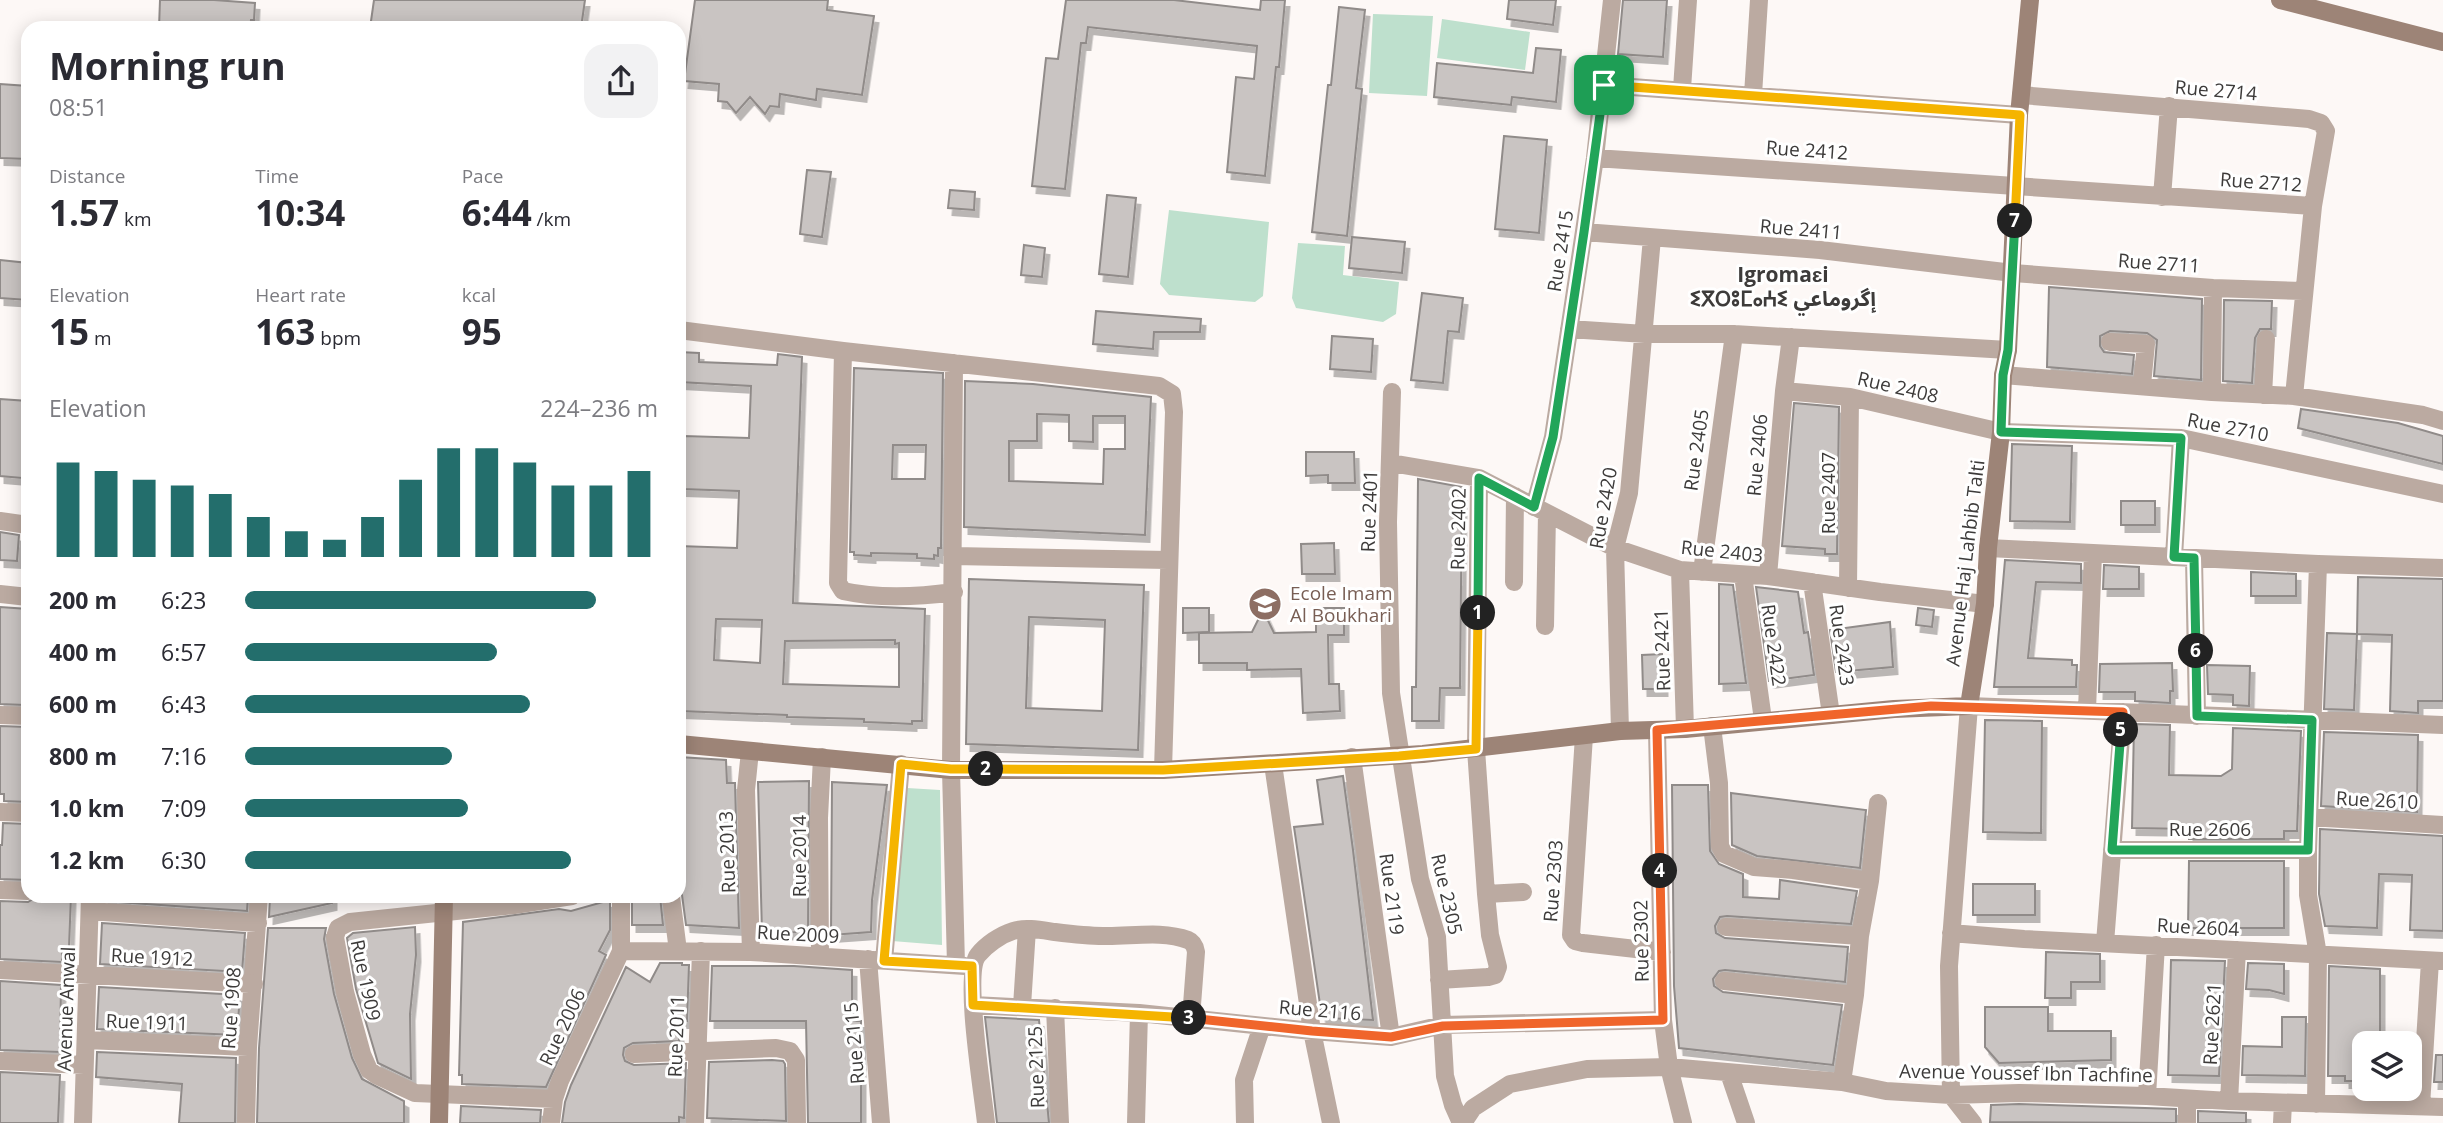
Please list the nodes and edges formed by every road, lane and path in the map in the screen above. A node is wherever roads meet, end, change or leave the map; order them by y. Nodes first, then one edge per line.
1 (1612, 0) edge
2 (1688, 0) edge
3 (1759, 0) edge
4 (2030, 0) edge
5 (2280, 0) edge
6 (2443, 42) edge
7 (1604, 85) junction
8 (1682, 89) junction
9 (1753, 95) junction
10 (2021, 95) junction
11 (2169, 106) junction
12 (2020, 115) junction
13 (1595, 159) junction
14 (2016, 185) junction
15 (2162, 197) junction
16 (2313, 206) junction
17 (1584, 232) junction
18 (1652, 238) junction
19 (2012, 273) junction
20 (2213, 288) junction
21 (2303, 291) junction
22 (1569, 329) junction
23 (686, 331) edge
24 (1644, 334) junction
25 (1734, 334) junction
26 (1791, 337) junction
27 (2266, 339) dead end
28 (2110, 342) dead end
29 (2008, 350) junction
30 (843, 351) junction
31 (954, 363) junction
32 (2003, 375) junction
33 (2142, 385) junction
34 (1784, 391) junction
35 (1392, 392) dead end
36 (2212, 392) junction
37 (2263, 395) junction
38 (2294, 396) junction
39 (1850, 397) junction
40 (2443, 421) edge
41 (2001, 432) junction
42 (2181, 438) junction
43 (1391, 463) junction
44 (1479, 478) junction
45 (2443, 494) edge
46 (1515, 496) junction
47 (1540, 510) junction
48 (0, 521) edge
49 (21, 524) edge
50 (1615, 548) junction
51 (1988, 548) junction
52 (2092, 554) junction
53 (954, 556) junction
54 (2174, 557) junction
55 (2194, 558) junction
56 (1168, 560) junction
57 (2318, 564) junction
58 (2443, 568) edge
59 (1680, 570) junction
60 (1702, 572) junction
61 (1743, 575) junction
62 (1768, 576) junction
63 (1514, 582) dead end
64 (1812, 582) junction
65 (1848, 588) junction
66 (954, 592) junction
67 (0, 594) edge
68 (21, 596) edge
69 (1985, 604) junction
70 (1545, 626) dead end
71 (1969, 706) junction
72 (2087, 710) junction
73 (2123, 712) junction
74 (0, 715) edge
75 (1831, 715) junction
76 (21, 716) edge
77 (2197, 716) junction
78 (1763, 720) junction
79 (2312, 720) junction
80 (2443, 724) edge
81 (1712, 726) junction
82 (1685, 729) junction
83 (1657, 730) junction
84 (1620, 731) junction
85 (1584, 736) junction
86 (686, 745) edge
87 (1476, 749) junction
88 (750, 751) junction
89 (1399, 756) junction
90 (822, 757) junction
91 (1352, 757) junction
92 (901, 764) junction
93 (1273, 764) junction
94 (951, 769) junction
95 (1163, 770) junction
96 (1878, 803) dead end
97 (0, 812) edge
98 (21, 813) edge
99 (2309, 817) junction
100 (2443, 825) edge
101 (2112, 850) junction
102 (2308, 850) junction
103 (1870, 881) junction
104 (0, 890) edge
105 (21, 891) edge
106 (1523, 892) dead end
107 (1486, 894) junction
108 (259, 903) edge
109 (472, 903) edge
110 (621, 903) edge
111 (672, 903) edge
112 (90, 904) edge
113 (444, 905) edge
114 (258, 923) junction
115 (1726, 927) dead end
116 (1027, 929) junction
117 (1951, 933) junction
118 (1860, 936) junction
119 (2105, 943) junction
120 (2156, 945) junction
121 (2238, 950) junction
122 (621, 951) junction
123 (678, 951) junction
124 (701, 951) junction
125 (751, 952) junction
126 (1662, 952) junction
127 (820, 955) junction
128 (2318, 955) junction
129 (876, 960) junction
130 (2437, 961) edge
131 (964, 966) junction
132 (0, 970) edge
133 (89, 975) junction
134 (1439, 980) junction
135 (1724, 981) dead end
136 (254, 984) junction
137 (1855, 995) junction
138 (973, 1005) junction
139 (1022, 1006) junction
140 (1055, 1009) junction
141 (1139, 1013) junction
142 (1191, 1018) junction
143 (1663, 1020) junction
144 (1262, 1026) junction
145 (1443, 1026) junction
146 (1312, 1031) junction
147 (1391, 1037) junction
148 (86, 1040) junction
149 (248, 1047) junction
150 (696, 1053) junction
151 (634, 1054) dead end
152 (0, 1062) edge
153 (84, 1065) junction
154 (1670, 1067) junction
155 (1729, 1073) junction
156 (1842, 1082) junction
157 (440, 1094) junction
158 (1951, 1095) junction
159 (2147, 1096) junction
160 (554, 1099) junction
161 (2187, 1099) junction
162 (2229, 1101) junction
163 (2283, 1103) junction
164 (2316, 1104) junction
165 (2421, 1106) junction
166 (2443, 1107) edge
167 (2382, 1114) edge
168 (83, 1123) edge
169 (246, 1123) edge
170 (439, 1123) edge
171 (551, 1123) edge
172 (695, 1123) edge
173 (797, 1123) edge
174 (881, 1123) edge
175 (986, 1123) edge
176 (1060, 1123) edge
177 (1136, 1123) edge
178 (1245, 1123) edge
179 (1331, 1123) edge
180 (1462, 1123) edge
181 (1683, 1123) edge
182 (1746, 1123) edge
183 (1973, 1123) edge
184 (2187, 1123) edge
185 (2282, 1123) edge

1 - 7 street, Rue 2415
2 - 8 street
3 - 9 street
4 - 10 street, Avenue Haj Lahbib Talti
5 - 6 street
7 - 8 street
7 - 13 street, Rue 2415
8 - 9 street
9 - 12 street
10 - 11 street, Rue 2714
10 - 12 street, Avenue Haj Lahbib Talti
11 - 15 street
11 - 16 street, Rue 2714
12 - 14 street, Avenue Haj Lahbib Talti
13 - 14 street, Rue 2412
13 - 17 street, Rue 2415
14 - 15 street, Rue 2712
14 - 19 street, Avenue Haj Lahbib Talti
15 - 16 street, Rue 2712
16 - 21 street, Rue 2712
17 - 18 street, Rue 2411
17 - 22 street, Rue 2415
18 - 19 street, Rue 2411
18 - 24 street, Rue 2420
19 - 20 street, Rue 2711
19 - 29 street, Avenue Haj Lahbib Talti
20 - 21 street, Rue 2711
20 - 36 street
21 - 38 street, Rue 2712
22 - 24 street
22 - 47 street, Rue 2415
23 - 30 street
24 - 25 street
24 - 50 street, Rue 2420
25 - 26 street
25 - 60 street, Rue 2405
26 - 29 street
26 - 34 street, Rue 2406
27 - 37 street
28 - 33 street
29 - 32 street, Avenue Haj Lahbib Talti
30 - 31 street
30 - 66 street
31 - 53 street
31 - 56 street
32 - 33 street
32 - 41 street, Avenue Haj Lahbib Talti
33 - 36 street
34 - 39 street, Rue 2408
34 - 62 street, Rue 2406
35 - 43 street, Rue 2401
36 - 37 street
37 - 38 street
38 - 40 street
39 - 41 street, Rue 2408
39 - 65 street, Rue 2407
41 - 42 street, Rue 2710
41 - 51 street, Avenue Haj Lahbib Talti
42 - 45 street, Rue 2710
42 - 54 street
43 - 44 street, Rue 2403
43 - 89 street, Rue 2401
44 - 46 street, Rue 2403
44 - 87 street, Rue 2402
46 - 47 street, Rue 2403
46 - 63 street
47 - 50 street, Rue 2403
47 - 70 street, Rue 2415
48 - 49 street
50 - 59 street, Rue 2403
50 - 84 street, Rue 2420
51 - 52 street
51 - 69 street, Avenue Haj Lahbib Talti
52 - 54 street
52 - 72 street
53 - 56 street
53 - 66 street
54 - 55 street
55 - 57 street
55 - 77 street
56 - 95 street
57 - 58 street
57 - 79 street
59 - 60 street, Rue 2403
59 - 82 street, Rue 2421
60 - 61 street, Rue 2403
61 - 62 street, Rue 2403
61 - 78 street, Rue 2422
62 - 64 street, Rue 2403
64 - 65 street, Rue 2403
64 - 75 street, Rue 2423
65 - 69 street, Rue 2403
66 - 94 street
67 - 68 street
69 - 71 street, Avenue Haj Lahbib Talti
71 - 72 street
71 - 75 street
71 - 117 street, Avenue Haj Lahbib Talti
72 - 73 street
73 - 77 street
73 - 101 street
74 - 76 street
75 - 78 street
77 - 79 street
78 - 81 street
79 - 80 street
79 - 99 street
81 - 82 street
81 - 103 street
82 - 83 street
83 - 84 street
83 - 126 street, Rue 2302
84 - 85 street
85 - 87 street
85 - 126 street, Rue 2303
86 - 88 street
87 - 89 street
87 - 107 street, Rue 2402
88 - 90 street
88 - 125 street, Rue 2013
89 - 91 street
89 - 134 street, Rue 2305
90 - 92 street
90 - 127 street, Rue 2014
91 - 93 street
91 - 147 street, Rue 2119
92 - 94 street
92 - 129 street, Rue 2115
93 - 95 street
93 - 146 street
94 - 95 street
94 - 131 street
96 - 103 street
97 - 98 street
99 - 100 street, Rue 2610
99 - 102 street
101 - 102 street, Rue 2606
101 - 119 street
102 - 128 street
103 - 118 street
104 - 105 street
106 - 107 street
107 - 134 street, Rue 2402
108 - 114 street, Rue 1908
109 - 113 street
110 - 122 street
111 - 123 street
112 - 114 street
112 - 133 street, Avenue Anwal
113 - 157 street
113 - 157 street, Rue 1909
114 - 136 street, Rue 1908
115 - 118 street
116 - 131 street
116 - 139 street
116 - 142 street
117 - 119 street, Rue 2604
117 - 158 street, Avenue Haj Lahbib Talti
118 - 137 street
119 - 120 street, Rue 2604
120 - 121 street, Rue 2604
120 - 159 street
121 - 128 street, Rue 2604
121 - 162 street, Rue 2621
122 - 123 street, Rue 2009
122 - 160 street, Rue 2006
123 - 124 street, Rue 2009
124 - 125 street, Rue 2009
124 - 150 street, Rue 2011
125 - 127 street, Rue 2009
126 - 143 street, Rue 2302
127 - 129 street, Rue 2009
128 - 130 street, Rue 2604
128 - 164 street
129 - 131 street, Rue 2009
129 - 174 street, Rue 2115
130 - 165 street
131 - 138 street
132 - 133 street, Rue 1912
133 - 136 street, Rue 1912
133 - 148 street, Avenue Anwal
134 - 145 street, Rue 2305
135 - 137 street
136 - 149 street, Rue 1908
137 - 156 street
138 - 139 street, Rue 2116
138 - 175 street
139 - 140 street, Rue 2116
140 - 141 street, Rue 2116
140 - 176 street, Rue 2125
141 - 142 street, Rue 2116
141 - 177 street
142 - 144 street, Rue 2116
143 - 145 street, Rue 2116
143 - 154 street, Rue 2302
144 - 146 street, Rue 2116
144 - 178 street
145 - 147 street, Rue 2116
145 - 180 street, Rue 2305
146 - 147 street, Rue 2116
146 - 179 street
148 - 149 street, Rue 1911
148 - 153 street, Avenue Anwal
149 - 169 street, Rue 1908
150 - 151 street
150 - 172 street, Rue 2011
150 - 173 street
152 - 153 street
153 - 168 street, Avenue Anwal
154 - 155 street, Avenue Youssef Ibn Tachfine
154 - 180 street, Avenue Youssef Ibn Tachfine
154 - 181 street, Rue 2302
155 - 156 street, Avenue Youssef Ibn Tachfine
155 - 182 street
156 - 158 street, Avenue Youssef Ibn Tachfine
157 - 160 street
157 - 170 street
158 - 159 street, Avenue Youssef Ibn Tachfine
158 - 183 street
159 - 161 street, Avenue Youssef Ibn Tachfine
160 - 171 street, Rue 2006
161 - 162 street, Avenue Youssef Ibn Tachfine
161 - 184 street
162 - 163 street, Avenue Youssef Ibn Tachfine
163 - 164 street, Avenue Youssef Ibn Tachfine
163 - 185 street
164 - 167 street, Avenue Youssef Ibn Tachfine
165 - 166 street, Avenue Youssef Ibn Tachfine
165 - 167 street, Avenue Youssef Ibn Tachfine

